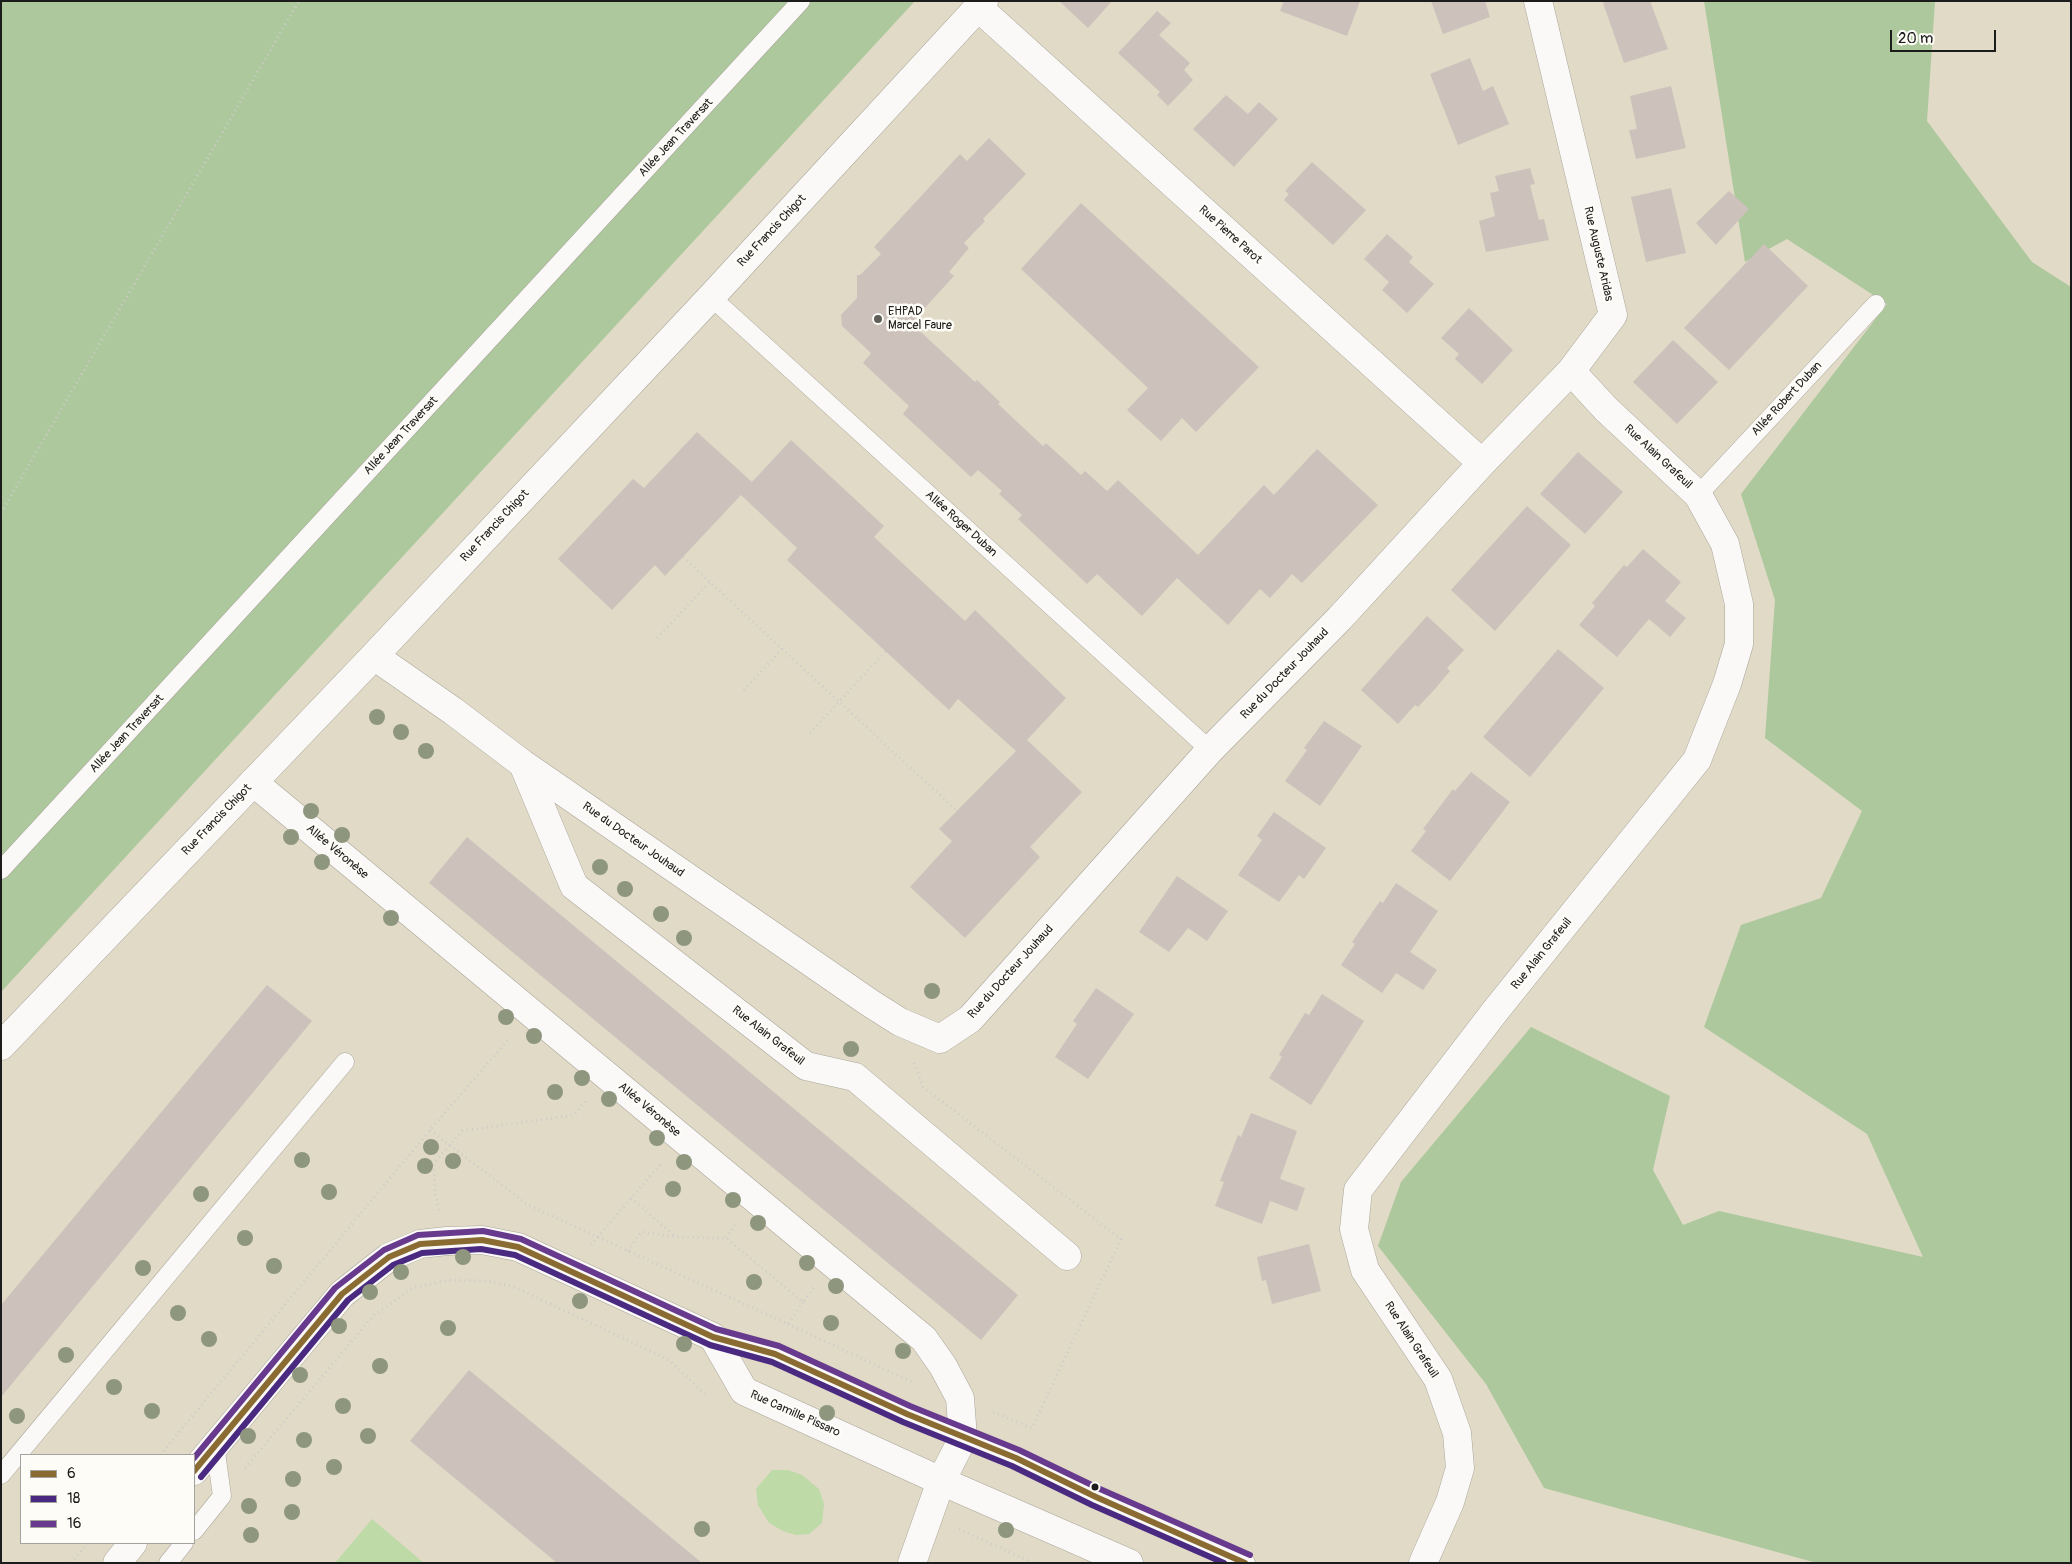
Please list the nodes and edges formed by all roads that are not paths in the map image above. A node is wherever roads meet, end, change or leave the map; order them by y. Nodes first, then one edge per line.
1 (801, 1) edge
2 (1538, 1) edge
3 (981, 4) edge
4 (711, 297) junction
5 (1876, 304) dead end
6 (1572, 371) junction
7 (1482, 463) junction
8 (1698, 494) junction
9 (374, 656) junction
10 (1210, 750) junction
11 (523, 764) junction
12 (253, 782) junction
13 (1, 870) edge
14 (1, 1046) edge
15 (345, 1062) dead end
16 (1068, 1256) dead end
17 (713, 1337) junction
18 (963, 1438) junction
19 (215, 1445) junction
20 (195, 1470) edge
21 (1, 1475) edge
22 (938, 1493) junction
23 (195, 1530) edge
24 (132, 1544) edge
25 (183, 1544) edge
26 (116, 1563) edge
27 (168, 1563) edge
28 (912, 1563) edge
29 (1130, 1563) edge
30 (1246, 1563) edge
31 (1423, 1563) edge

1 - 13 lane, Allée Jean Traversat
2 - 6 street, Rue Auguste Aridas
3 - 4 street, Rue Francis Chigot
3 - 7 street, Rue Pierre Parot
4 - 9 street, Rue Francis Chigot
4 - 10 lane, Allée Roger Duban
5 - 8 lane, Allée Robert Duban
6 - 7 street, Rue Auguste Aridas
6 - 8 street, Rue Alain Grafeuil
7 - 10 street, Rue du Docteur Jouhaud
8 - 31 street, Rue Alain Grafeuil
9 - 11 street, Rue du Docteur Jouhaud
9 - 12 street, Rue Francis Chigot
10 - 11 street, Rue du Docteur Jouhaud
11 - 16 street, Rue Alain Grafeuil
12 - 14 street, Rue Francis Chigot
12 - 18 street, Allée Véronèse
15 - 21 lane
17 - 18 lane
17 - 19 street
17 - 22 street, Rue Camille Pissaro
18 - 22 street
18 - 30 lane
19 - 20 street
19 - 23 lane
22 - 28 street
22 - 29 street, Rue Camille Pissaro
24 - 26 street
25 - 27 lane

